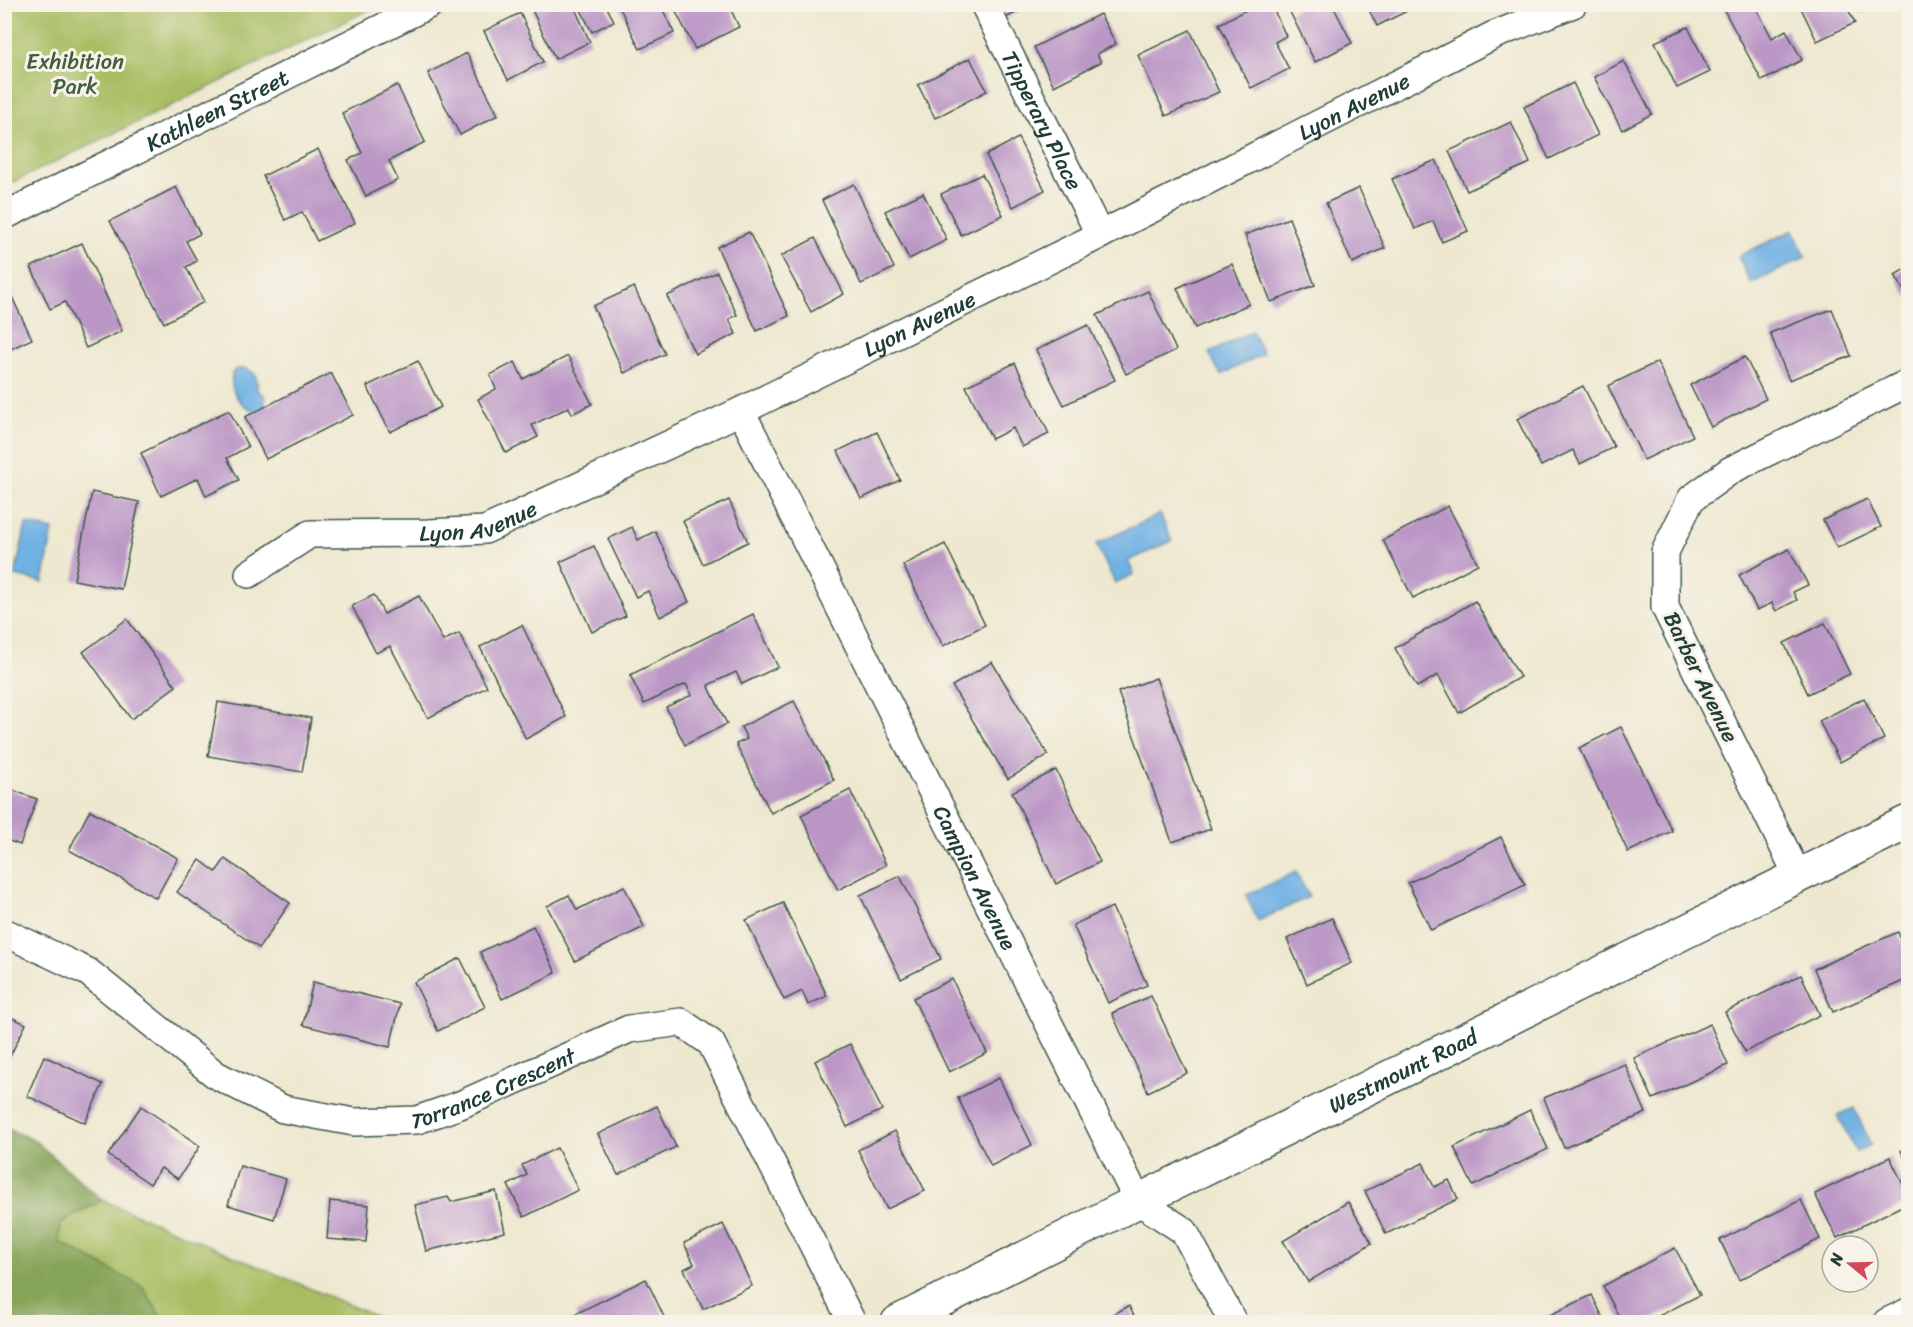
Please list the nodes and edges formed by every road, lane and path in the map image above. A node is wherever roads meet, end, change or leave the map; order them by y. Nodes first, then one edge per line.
1 (430, 4) edge
2 (984, 4) edge
3 (1573, 4) edge
4 (4, 216) edge
5 (1100, 236) junction
6 (1908, 383) edge
7 (741, 411) junction
8 (249, 574) dead end
9 (1908, 822) edge
10 (1799, 878) junction
11 (4, 932) edge
12 (1138, 1201) junction
13 (1908, 1311) edge
14 (852, 1323) edge
15 (898, 1323) edge
16 (1233, 1323) edge
17 (1887, 1323) edge

1 - 4 street, Kathleen Street
2 - 5 street, Tipperary Place
3 - 5 street, Lyon Avenue
5 - 7 street, Lyon Avenue
6 - 10 street, Barber Avenue
7 - 8 street, Lyon Avenue
7 - 12 street, Campion Avenue
9 - 10 street, Westmount Road
10 - 12 street, Westmount Road
11 - 14 street, Torrance Crescent
12 - 15 street, Westmount Road
12 - 16 street
13 - 17 street

